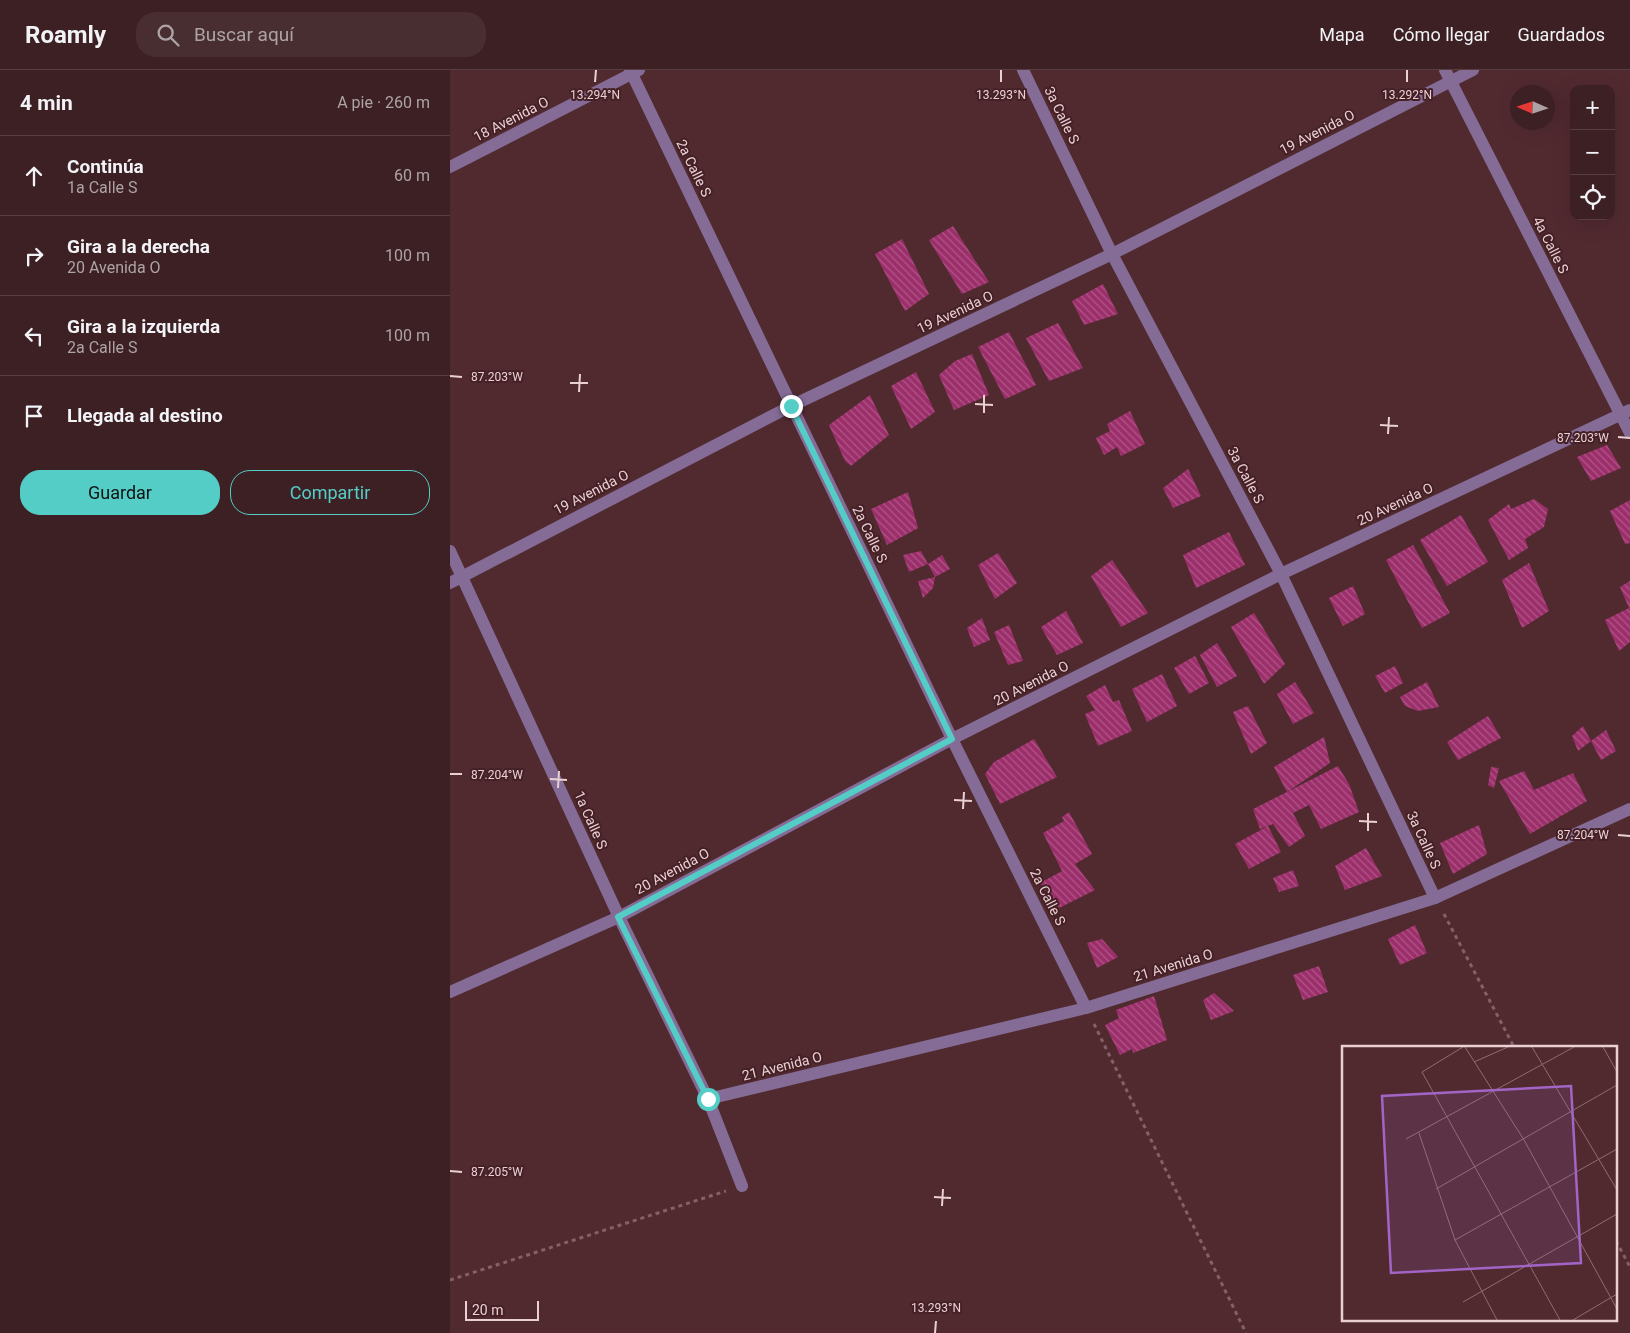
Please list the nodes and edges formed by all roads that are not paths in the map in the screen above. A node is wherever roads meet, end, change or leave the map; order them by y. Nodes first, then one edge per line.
1 (1023, 70) edge
2 (1473, 70) edge
3 (634, 71) edge
4 (1448, 75) edge
5 (450, 167) edge
6 (1112, 254) junction
7 (791, 406) junction
8 (1625, 412) edge
9 (1630, 433) edge
10 (450, 551) edge
11 (1281, 574) junction
12 (463, 575) junction
13 (450, 583) edge
14 (952, 739) junction
15 (1630, 808) edge
16 (1436, 898) junction
17 (618, 917) junction
18 (450, 992) edge
19 (1086, 1008) junction
20 (708, 1099) junction
21 (742, 1186) road end

1 - 6 street, 3a Calle S
2 - 4 street, 19 Avenida O
3 - 5 street, 18 Avenida O
3 - 7 street, 2a Calle S
4 - 6 street, 19 Avenida O
4 - 8 street, 4a Calle S
6 - 7 street, 19 Avenida O
6 - 11 street, 3a Calle S
7 - 12 street, 19 Avenida O
7 - 14 street, 2a Calle S
8 - 9 street, 4a Calle S
8 - 11 street, 20 Avenida O
10 - 12 street, 1a Calle S
11 - 14 street, 20 Avenida O
11 - 16 street, 3a Calle S
12 - 13 street, 19 Avenida O
12 - 17 street, 1a Calle S
14 - 17 street, 20 Avenida O
14 - 19 street, 2a Calle S
15 - 16 street, 21 Avenida O
16 - 19 street, 21 Avenida O
17 - 18 street, 20 Avenida O
17 - 20 street, 1a Calle S
19 - 20 street, 21 Avenida O
20 - 21 street, 1a Calle S

